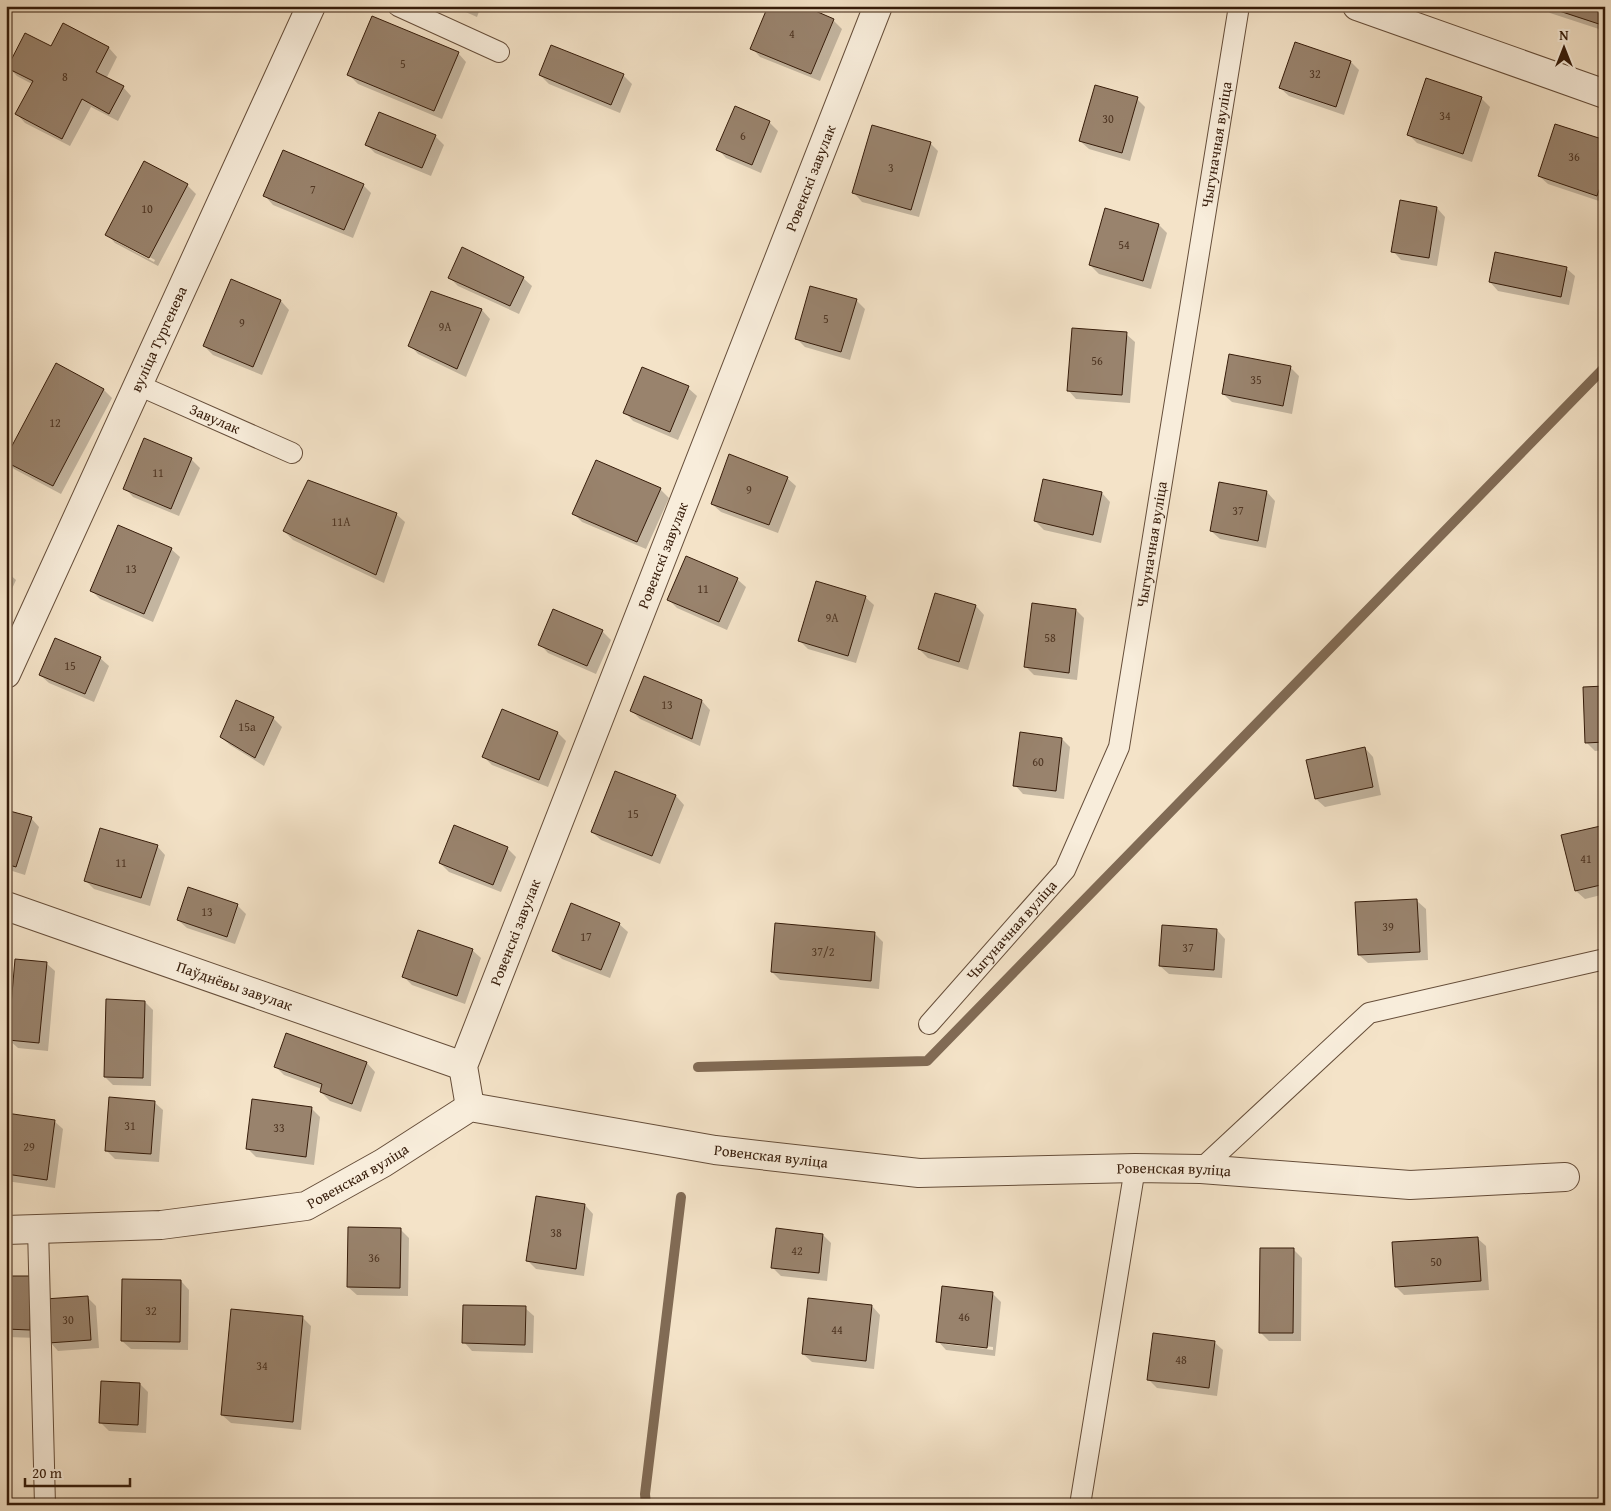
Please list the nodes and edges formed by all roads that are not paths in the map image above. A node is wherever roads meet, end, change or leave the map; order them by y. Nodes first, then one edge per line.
1 (311, 6) edge
2 (398, 6) edge
3 (878, 6) edge
4 (1239, 6) edge
5 (1357, 6) edge
6 (499, 52) dead end
7 (1605, 94) edge
8 (138, 385) junction
9 (292, 453) dead end
10 (6, 674) edge
11 (6, 906) edge
12 (1605, 959) edge
13 (929, 1024) dead end
14 (463, 1066) junction
15 (470, 1108) junction
16 (1135, 1168) junction
17 (1202, 1169) junction
18 (1565, 1177) dead end
19 (38, 1228) junction
20 (6, 1230) edge
21 (45, 1505) edge
22 (1080, 1505) edge

1 - 8 street, вуліца Тургенева
2 - 6 lane
3 - 14 street, Ровенскі завулак
4 - 13 lane, Чыгуначная вуліца
5 - 7 street
8 - 9 lane, Завулак
8 - 10 street, вуліца Тургенева
11 - 14 street, Паўднёвы завулак
12 - 17 lane
14 - 15 street
15 - 16 street, Ровенская вуліца
15 - 19 street, Ровенская вуліца
16 - 17 street, Ровенская вуліца
16 - 22 lane
17 - 18 street, Ровенская вуліца
19 - 20 street, Ровенская вуліца
19 - 21 lane

